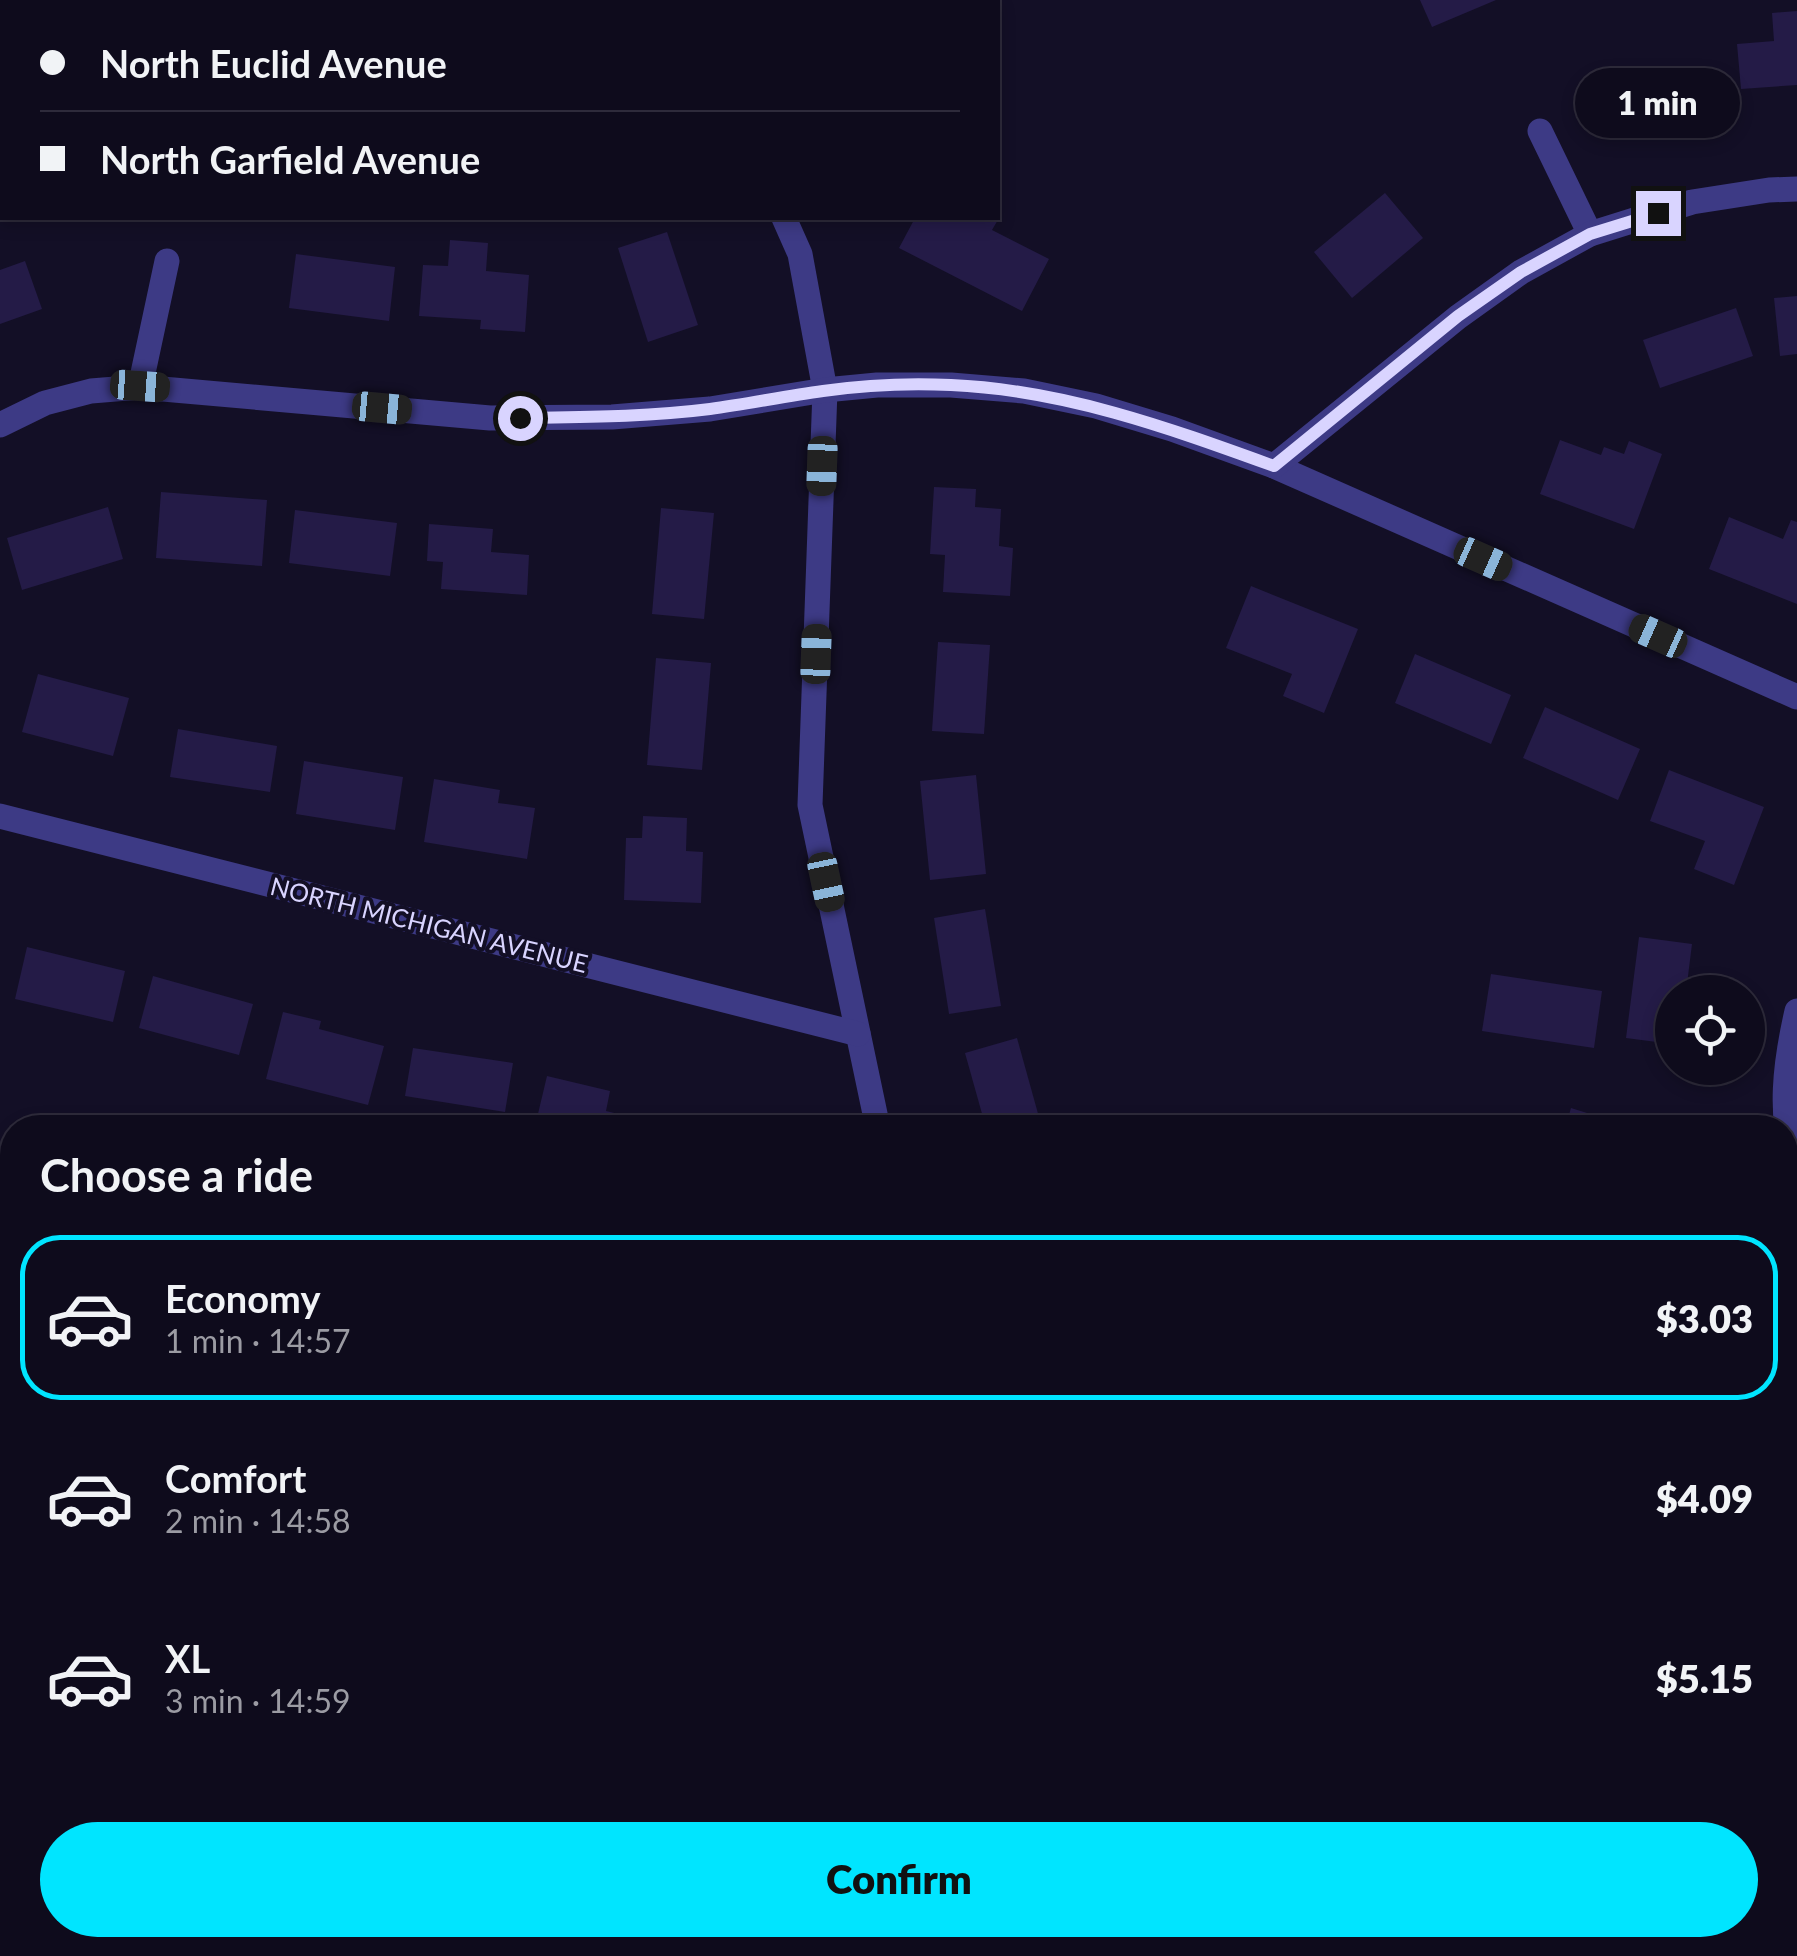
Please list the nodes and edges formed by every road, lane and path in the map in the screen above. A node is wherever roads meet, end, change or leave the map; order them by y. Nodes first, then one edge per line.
1 (1540, 131) dead end
2 (1797, 189) edge
3 (785, 220) edge
4 (1590, 234) junction
5 (167, 261) dead end
6 (140, 386) junction
7 (825, 390) junction
8 (0, 424) edge
9 (1274, 466) junction
10 (1797, 697) edge
11 (0, 816) edge
12 (1797, 1011) edge
13 (858, 1034) junction
14 (875, 1115) edge
15 (1786, 1115) edge

1 - 4 street
2 - 4 street
3 - 7 street
4 - 9 street
5 - 6 street
6 - 7 street
6 - 8 street
7 - 9 street
7 - 13 street
9 - 10 street
11 - 13 street, NORTH MICHIGAN AVENUE
12 - 15 street
13 - 14 street

